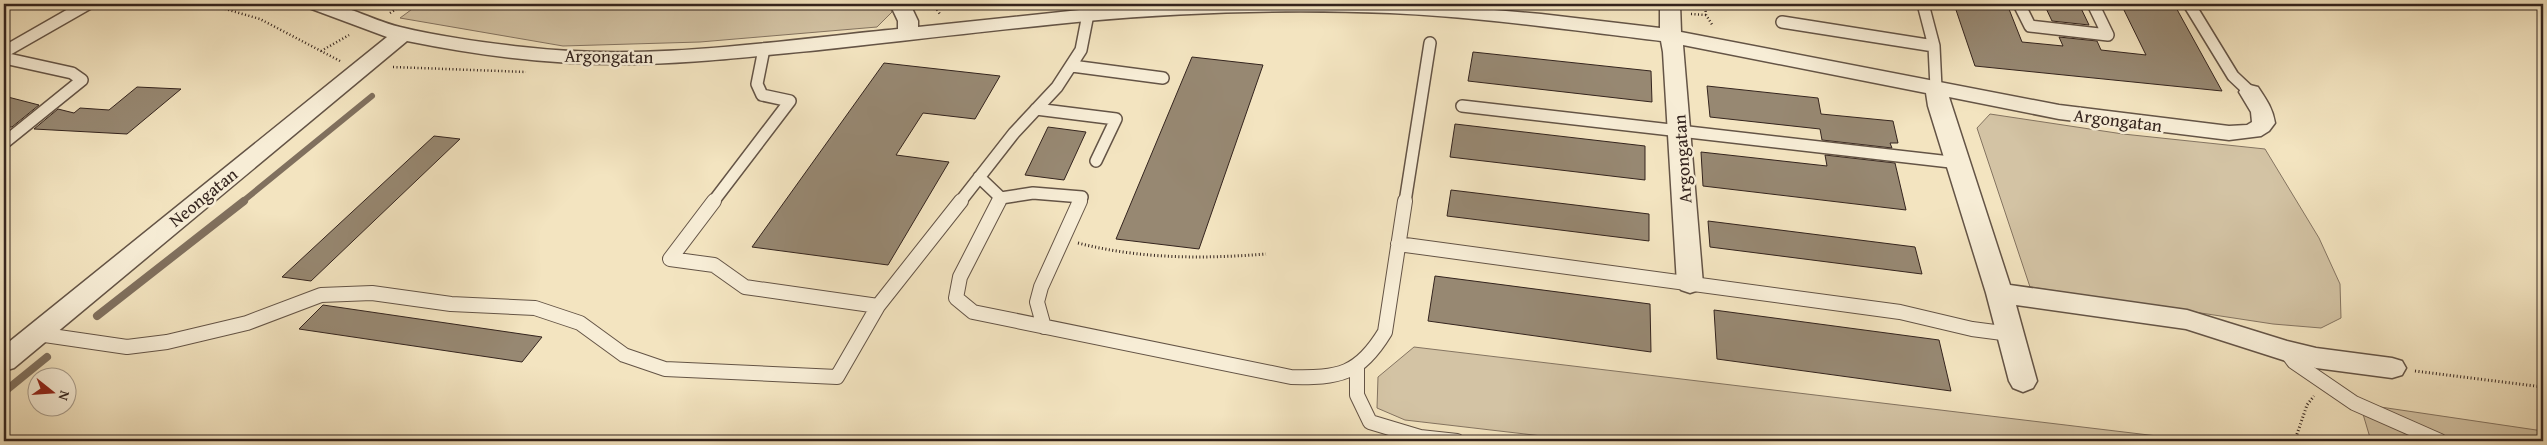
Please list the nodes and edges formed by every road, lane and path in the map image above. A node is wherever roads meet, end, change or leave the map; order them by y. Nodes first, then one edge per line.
1 (34, 4) edge
2 (88, 4) edge
3 (208, 4) edge
4 (316, 4) edge
5 (404, 4) edge
6 (900, 4) edge
7 (933, 4) edge
8 (1670, 4) edge
9 (1923, 4) edge
10 (2019, 4) edge
11 (2094, 4) edge
12 (2189, 4) edge
13 (1326, 5) edge
14 (4, 6) edge
15 (345, 7) edge
16 (1089, 9) edge
17 (941, 15) dead end
18 (382, 17) dead end
19 (1782, 22) dead end
20 (289, 33) dead end
21 (403, 34) junction
22 (350, 35) dead end
23 (908, 35) junction
24 (1670, 36) junction
25 (1430, 43) dead end
26 (1934, 46) junction
27 (764, 49) junction
28 (321, 51) dead end
29 (4, 52) edge
30 (4, 58) edge
31 (1072, 66) junction
32 (1163, 78) dead end
33 (1936, 88) junction
34 (2250, 92) joint
35 (1462, 106) dead end
36 (1036, 109) junction
37 (1680, 132) junction
38 (4, 143) edge
39 (1096, 161) dead end
40 (1959, 163) junction
41 (978, 177) junction
42 (1001, 198) junction
43 (1063, 238) junction
44 (1398, 244) junction
45 (1266, 254) dead end
46 (1690, 284) junction
47 (1999, 293) junction
48 (878, 306) junction
49 (1044, 327) junction
50 (38, 334) junction
51 (2010, 334) junction
52 (2286, 351) junction
53 (4, 361) edge
54 (1357, 368) junction
55 (2392, 368) joint
56 (2023, 381) dead end
57 (2325, 385) junction
58 (2543, 388) edge
59 (1457, 441) edge
60 (2297, 441) edge
61 (2440, 441) edge

1 - 14 path
2 - 29 lane
3 - 20 path
4 - 15 street, Argongatan
5 - 18 path
6 - 23 street
7 - 17 path
8 - 24 street
9 - 26 lane
10 - 11 lane
12 - 34 lane
13 - 16 street, Argongatan
13 - 24 street, Argongatan
15 - 21 street, Argongatan
16 - 23 street, Argongatan
16 - 31 lane
19 - 26 lane
21 - 27 street, Argongatan
21 - 50 street, Neongatan
22 - 28 path
23 - 27 street, Argongatan
24 - 33 street, Argongatan
24 - 37 street, Argongatan
25 - 44 lane
26 - 33 lane
27 - 48 lane
30 - 38 lane
31 - 32 lane
31 - 36 lane
33 - 34 street, Argongatan
33 - 40 street
35 - 37 lane
36 - 39 lane
36 - 41 lane
37 - 40 lane
37 - 46 street, Argongatan
40 - 47 street
41 - 42 lane
41 - 48 lane
42 - 43 lane
42 - 49 lane
43 - 45 path
43 - 49 lane
44 - 46 lane
44 - 54 lane
46 - 51 lane
47 - 51 street
47 - 52 street
48 - 50 lane
49 - 54 lane
50 - 53 street, Neongatan
51 - 56 street
52 - 55 street
52 - 57 lane
54 - 59 lane
55 - 58 path
57 - 60 path
57 - 61 lane

